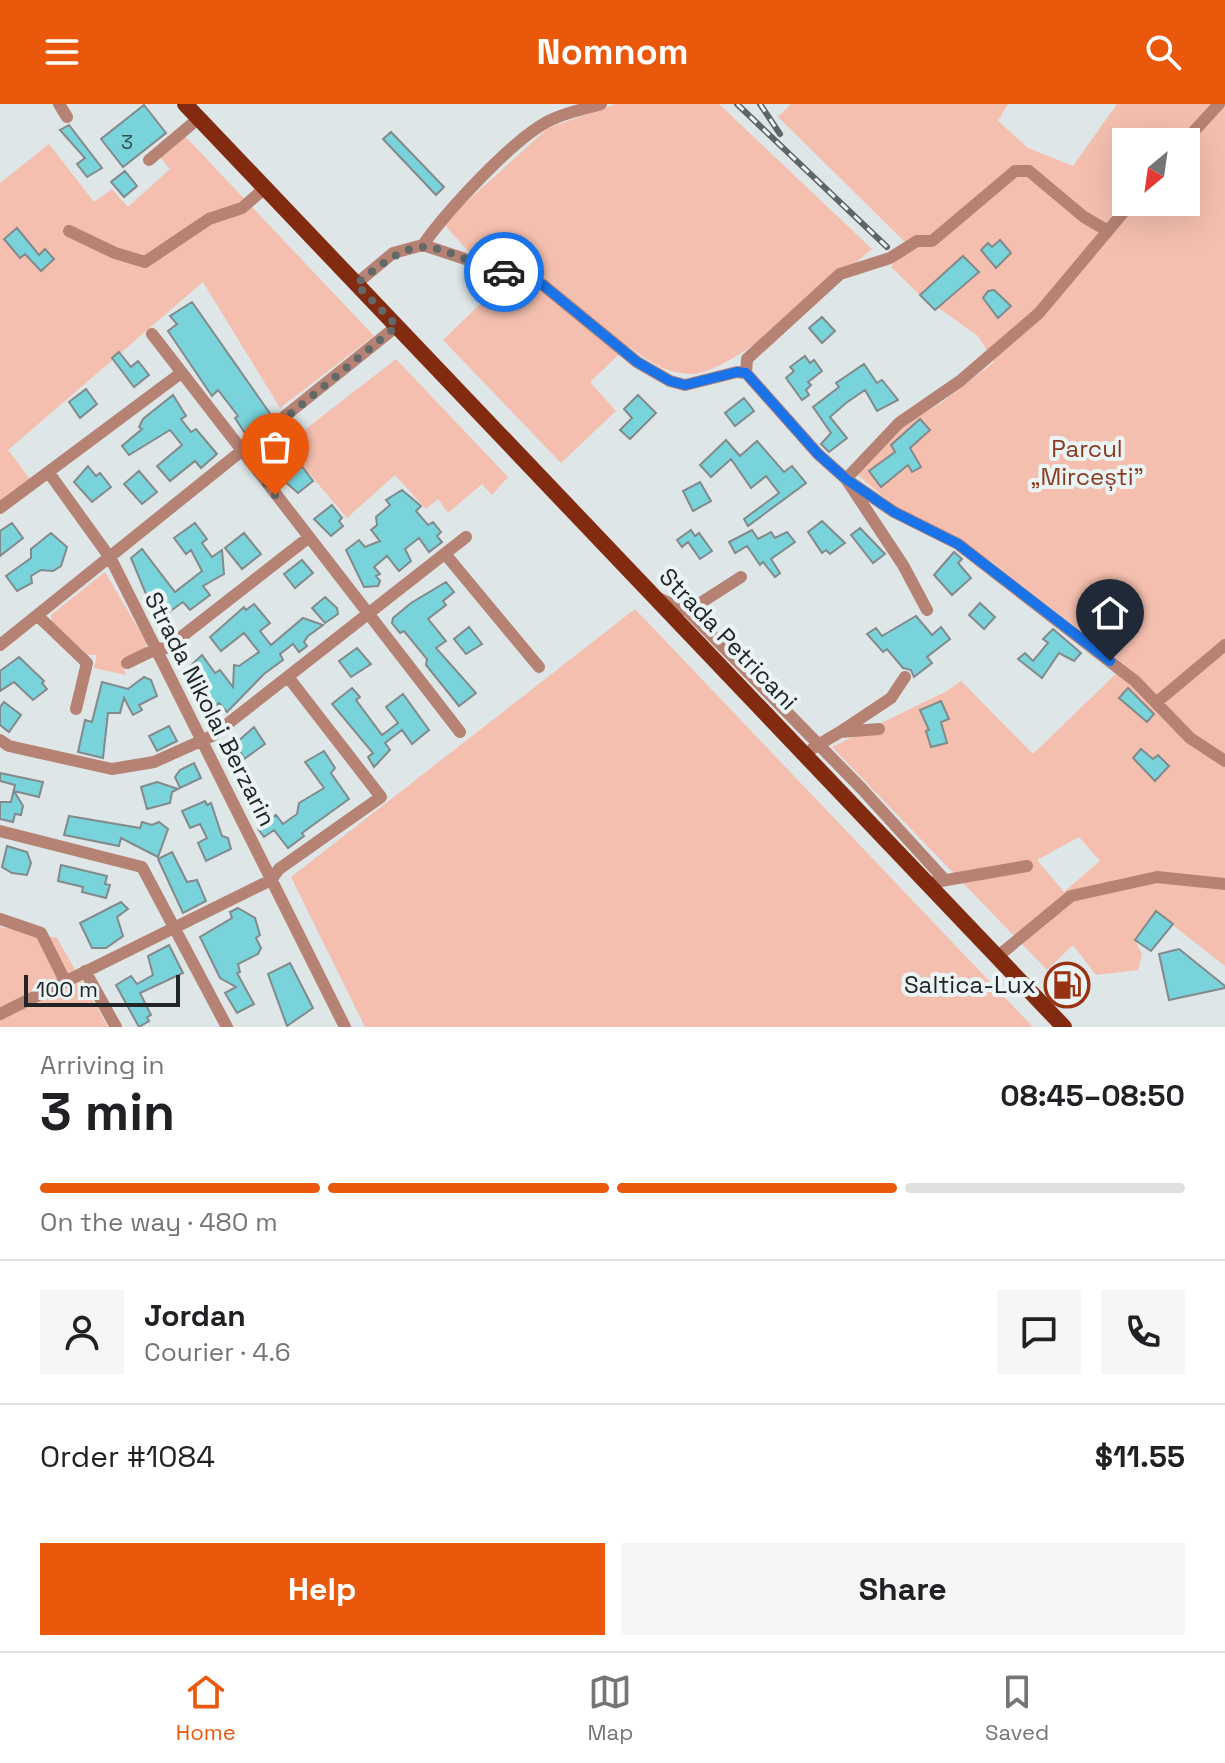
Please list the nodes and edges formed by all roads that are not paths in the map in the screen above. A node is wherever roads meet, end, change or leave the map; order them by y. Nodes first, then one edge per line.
1 (59, 104) edge
2 (185, 104) edge
3 (601, 104) edge
4 (1219, 104) edge
5 (1225, 108) edge
6 (67, 117) dead end
7 (199, 118) junction
8 (1197, 128) edge
9 (149, 160) dead end
10 (265, 188) junction
11 (1120, 216) edge
12 (69, 231) dead end
13 (1108, 231) junction
14 (423, 245) junction
15 (356, 284) junction
16 (397, 326) junction
17 (152, 334) dead end
18 (181, 373) junction
19 (746, 373) junction
20 (243, 453) junction
21 (49, 473) junction
22 (846, 479) junction
23 (0, 508) edge
24 (894, 512) junction
25 (879, 527) junction
26 (466, 537) dead end
27 (308, 538) junction
28 (446, 555) junction
29 (111, 559) junction
30 (741, 577) dead end
31 (655, 597) junction
32 (927, 610) dead end
33 (688, 611) junction
34 (38, 616) junction
35 (368, 616) junction
36 (0, 645) edge
37 (1225, 645) edge
38 (156, 649) junction
39 (127, 663) dead end
40 (539, 667) dead end
41 (288, 677) junction
42 (905, 677) dead end
43 (1157, 702) junction
44 (76, 709) dead end
45 (879, 729) dead end
46 (460, 732) dead end
47 (840, 732) junction
48 (201, 738) junction
49 (0, 740) edge
50 (810, 749) junction
51 (1225, 761) edge
52 (0, 831) edge
53 (1027, 866) dead end
54 (271, 880) junction
55 (935, 882) junction
56 (1225, 884) edge
57 (0, 919) edge
58 (176, 926) junction
59 (997, 957) junction
60 (85, 971) junction
61 (65, 981) junction
62 (2, 1010) edge
63 (116, 1027) edge
64 (227, 1027) edge
65 (345, 1027) edge
66 (1064, 1027) edge

1 - 6 street
2 - 7 main road, Strada Petricani
3 - 14 street
4 - 5 street
4 - 8 street
7 - 9 street
7 - 10 main road, Strada Petricani
10 - 12 street
10 - 15 main road, Strada Petricani
11 - 13 street
13 - 19 street
13 - 22 street
14 - 15 street
14 - 19 street
15 - 16 main road, Strada Petricani
16 - 20 street
16 - 31 main road, Strada Petricani
17 - 18 street
18 - 20 street
18 - 21 street
19 - 22 street
20 - 27 street
20 - 29 street
21 - 23 street
21 - 29 street, Strada Nikolai Berzarin
22 - 24 street
22 - 25 street
24 - 25 street
24 - 43 street
25 - 32 street
26 - 28 street
27 - 35 street
27 - 38 street
28 - 35 street
28 - 40 street
29 - 34 street
29 - 38 street, Strada Nikolai Berzarin
30 - 33 street
31 - 33 street
31 - 50 main road, Strada Petricani
33 - 50 street
34 - 36 street
34 - 44 street
35 - 41 street
35 - 46 street
37 - 43 street
38 - 39 street
38 - 48 street, Strada Nikolai Berzarin
41 - 48 street
41 - 54 street
42 - 47 street
43 - 51 street
45 - 47 street
47 - 50 street
48 - 49 street
48 - 54 street, Strada Nikolai Berzarin
50 - 55 main road, Strada Petricani
52 - 58 street
53 - 55 street
54 - 58 street
54 - 65 street, Strada Nikolai Berzarin
55 - 59 main road, Strada Petricani
56 - 59 street
57 - 61 street
58 - 60 street
58 - 64 street
59 - 66 main road, Strada Petricani
60 - 61 street
60 - 63 street
61 - 62 street

